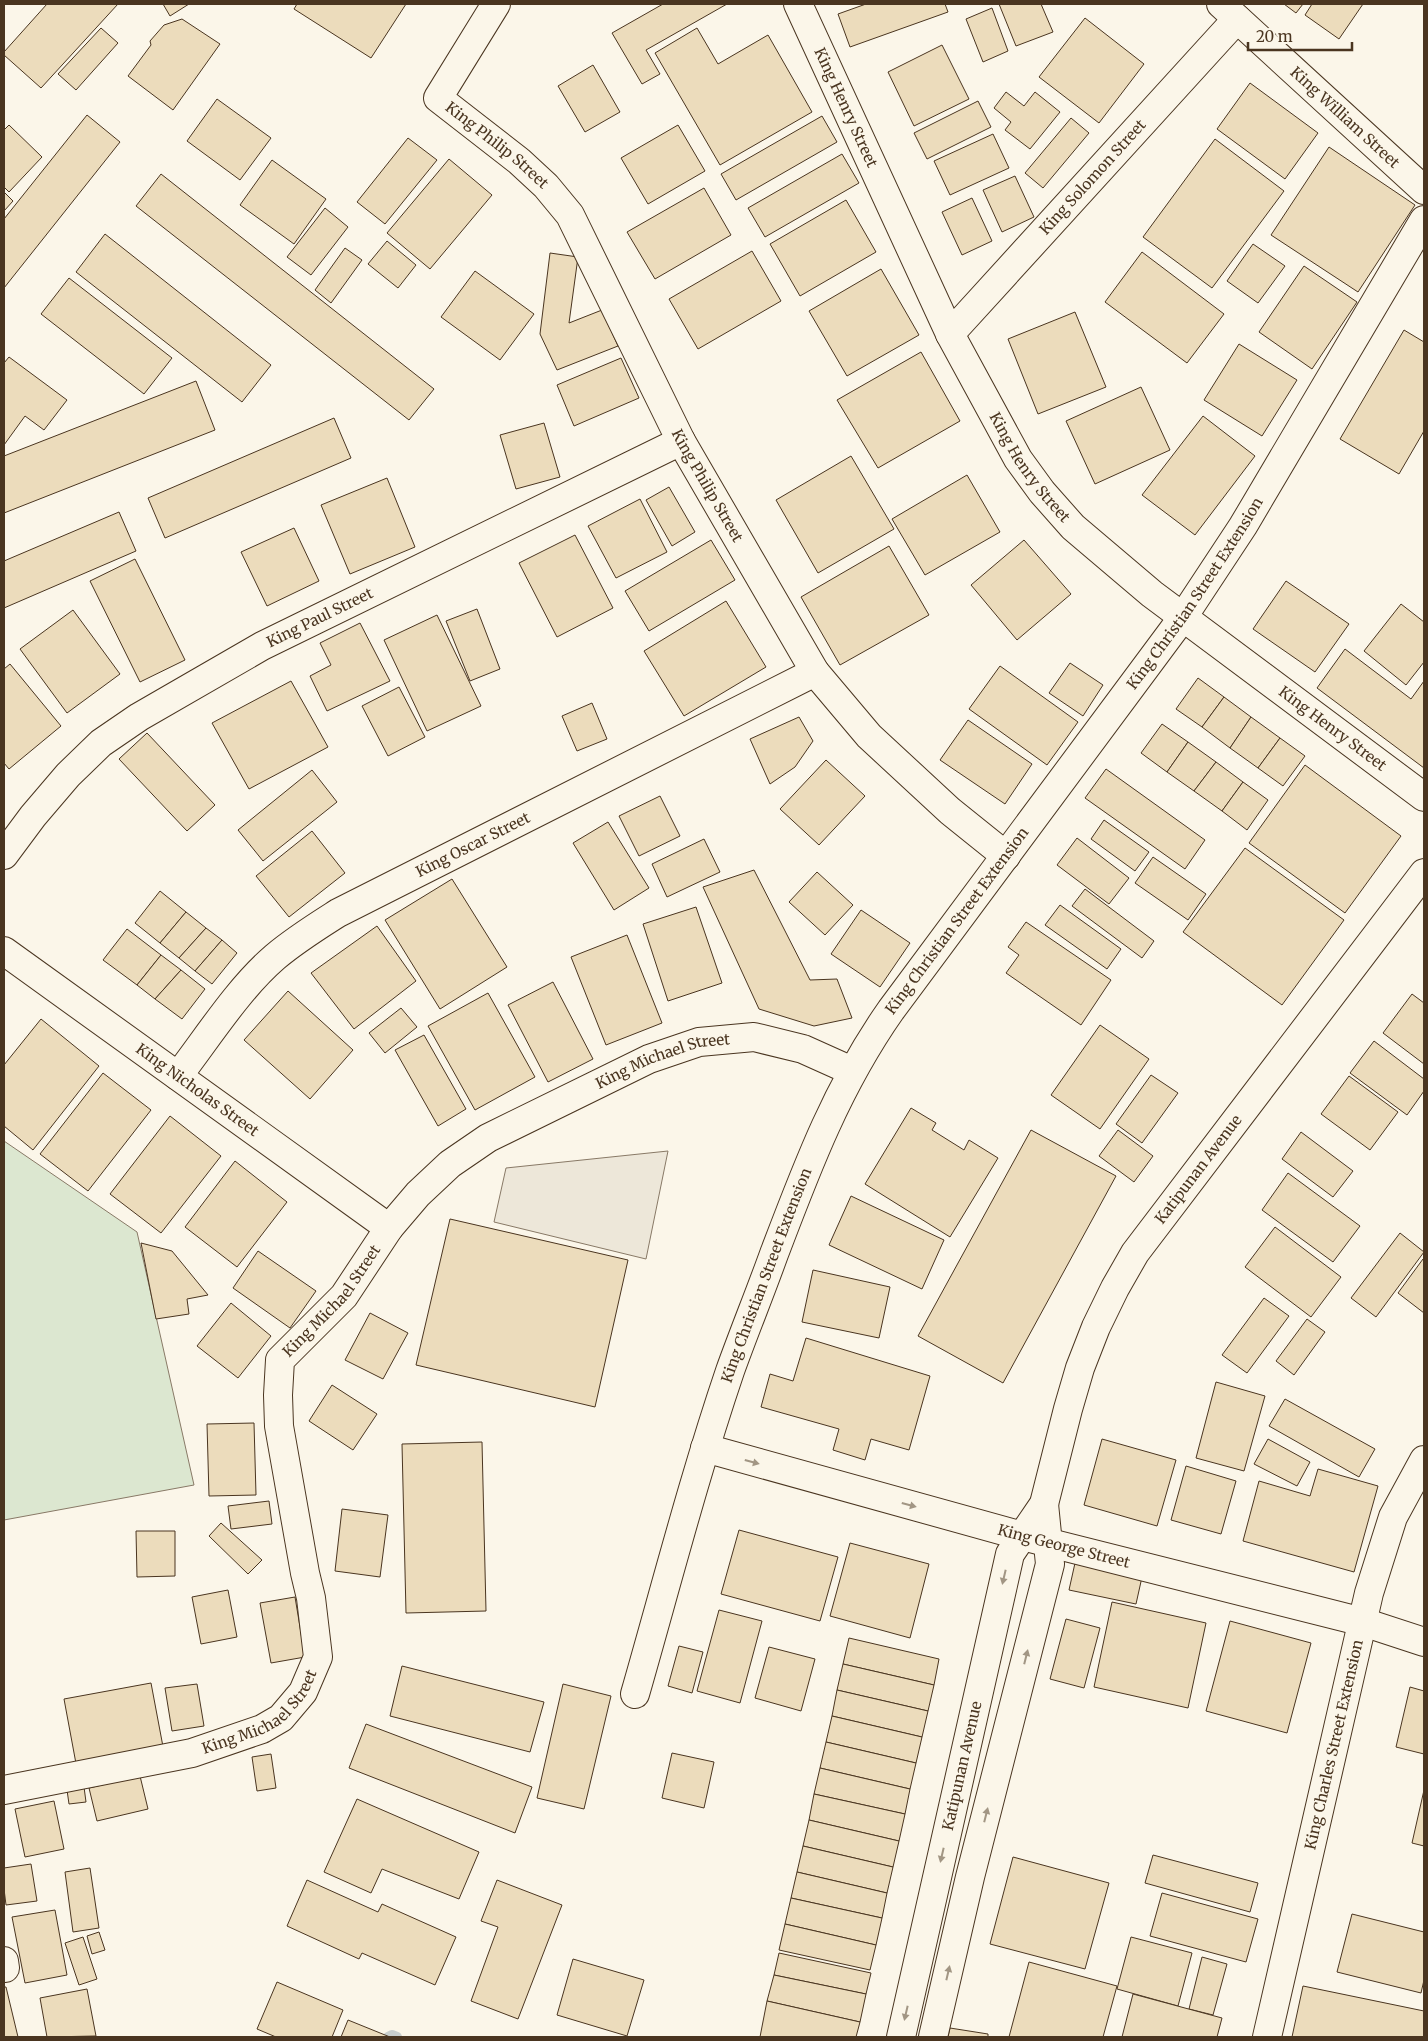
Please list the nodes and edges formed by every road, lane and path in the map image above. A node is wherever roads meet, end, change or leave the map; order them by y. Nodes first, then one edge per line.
1 (496, 4) edge
2 (798, 4) edge
3 (1229, 11) edge
4 (1424, 190) edge
5 (1424, 220) edge
6 (950, 334) junction
7 (681, 441) junction
8 (1183, 617) junction
9 (814, 672) junction
10 (1424, 797) edge
11 (4, 855) edge
12 (1006, 856) junction
13 (1424, 873) edge
14 (4, 951) edge
15 (852, 1071) junction
16 (178, 1076) junction
17 (390, 1228) junction
18 (705, 1448) junction
19 (1424, 1460) edge
20 (1044, 1504) junction
21 (1022, 1536) junction
22 (1049, 1542) junction
23 (1363, 1622) junction
24 (1424, 1642) edge
25 (635, 1694) dead end
26 (4, 1790) edge
27 (901, 2037) edge
28 (933, 2037) edge
29 (1267, 2037) edge

1 - 7 street, King Philip Street
2 - 6 street, King Henry Street
3 - 4 street, King William Street
3 - 6 street, King Solomon Street
5 - 8 street, King Christian Street Extension
6 - 8 street, King Henry Street
7 - 9 street, King Philip Street
7 - 11 street, King Paul Street
8 - 10 street, King Henry Street
8 - 12 street, King Christian Street Extension
9 - 12 street, King Philip Street
9 - 16 street, King Oscar Street
12 - 15 street, King Christian Street Extension
13 - 20 street, Katipunan Avenue
14 - 16 street, King Nicholas Street
15 - 17 street, King Michael Street
15 - 18 street, King Christian Street Extension
16 - 17 street, King Nicholas Street
17 - 26 street, King Michael Street
18 -> 21 street, King George Street
18 - 25 street, King Christian Street Extension
19 - 23 street, King Charles Street Extension
20 - 21 street, Katipunan Avenue
20 - 22 street, Katipunan Avenue
21 - 22 street, King George Street
21 -> 27 street, Katipunan Avenue
22 - 23 street, King George Street
28 -> 22 street, Katipunan Avenue
23 - 24 street, King George Street
23 - 29 street, King Charles Street Extension

